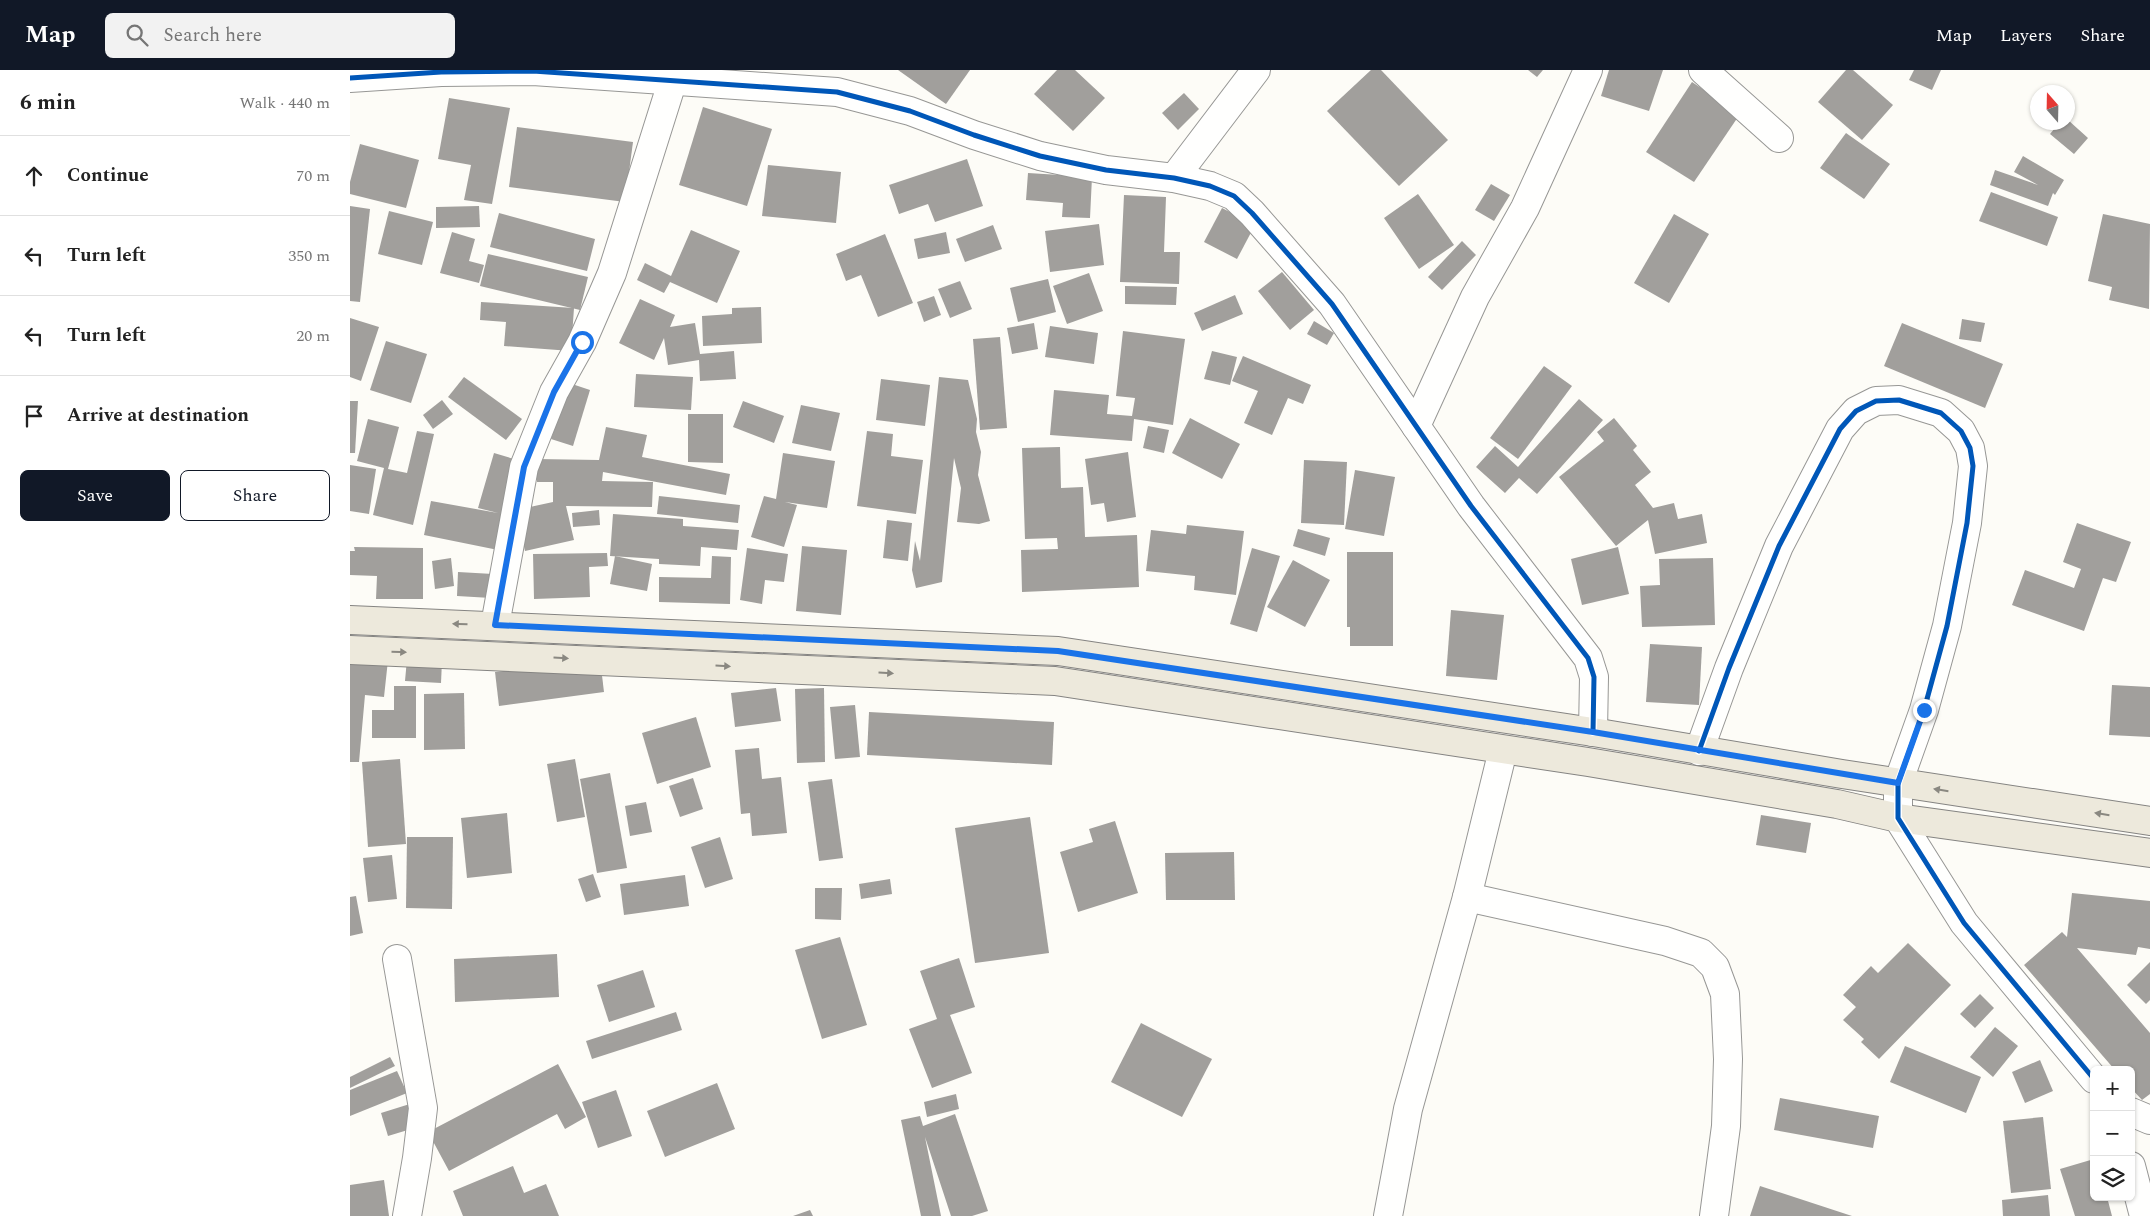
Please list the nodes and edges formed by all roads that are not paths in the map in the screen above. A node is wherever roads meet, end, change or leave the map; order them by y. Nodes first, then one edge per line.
1 (1256, 70) edge
2 (1588, 70) edge
3 (1703, 70) edge
4 (675, 75) edge
5 (350, 78) edge
6 (1779, 138) dead end
7 (1174, 178) junction
8 (1416, 426) junction
9 (350, 620) edge
10 (495, 625) junction
11 (350, 650) edge
12 (1593, 732) junction
13 (1503, 750) junction
14 (1699, 751) junction
15 (1898, 783) junction
16 (1898, 818) junction
17 (2150, 821) edge
18 (2150, 853) edge
19 (1467, 897) junction
20 (397, 959) dead end
21 (2090, 1074) edge
22 (2135, 1114) edge
23 (2150, 1120) edge
24 (2135, 1181) edge
25 (408, 1216) edge
26 (1388, 1216) edge
27 (1714, 1216) edge
28 (2144, 1216) edge

1 - 7 street
2 - 8 street
3 - 6 street
4 - 5 street
4 - 7 street
4 - 10 street
7 - 8 street
8 - 12 street
10 -> 9 main road
10 - 12 main road
11 -> 13 main road
12 - 14 main road
13 - 16 main road
13 - 19 street
14 - 15 main road
14 - 15 street
15 - 16 street
17 -> 15 main road
16 - 18 main road
16 - 21 street
19 - 26 street
19 - 27 street
20 - 25 street
22 - 23 street
24 - 28 street

